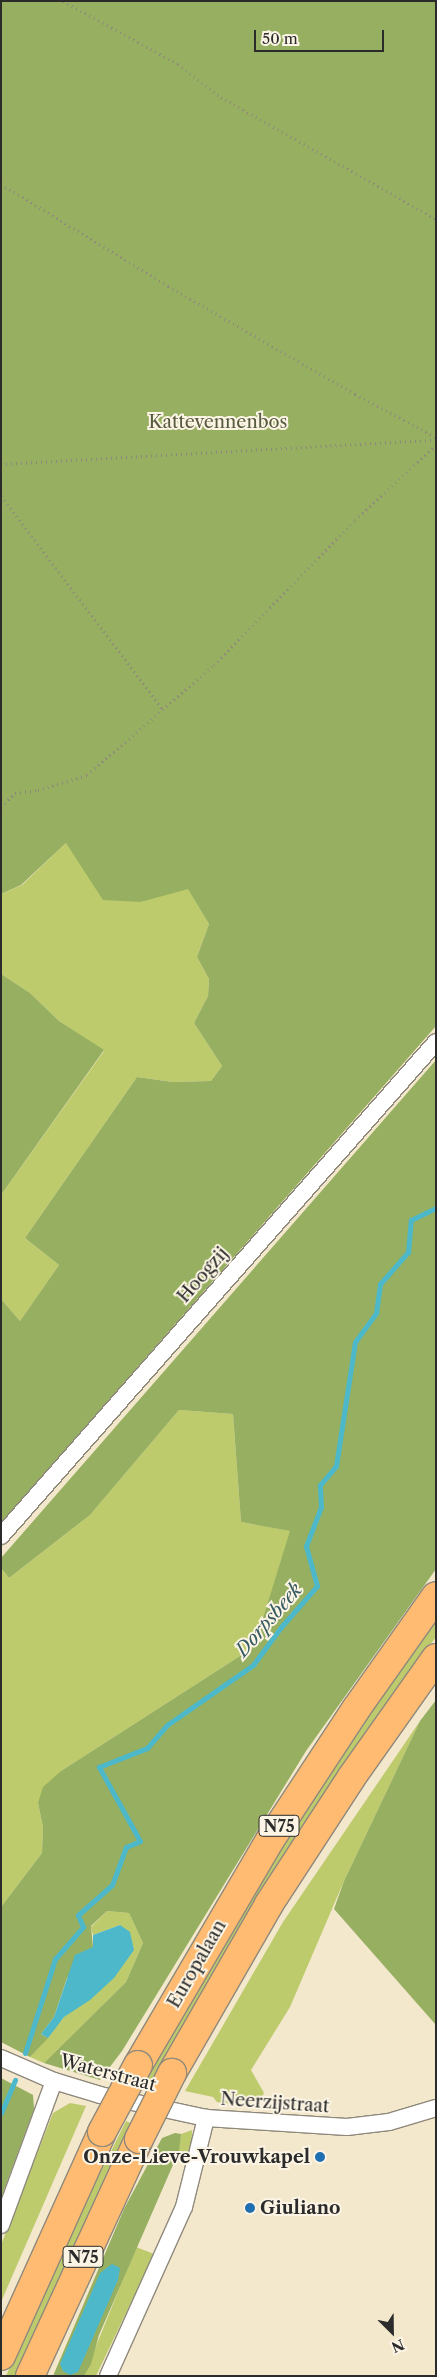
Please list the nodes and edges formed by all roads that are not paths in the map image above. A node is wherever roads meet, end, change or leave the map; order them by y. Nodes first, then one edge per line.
1 (436, 1042) edge
2 (1, 1536) edge
3 (436, 1596) edge
4 (436, 1658) edge
5 (1, 2058) edge
6 (54, 2081) junction
7 (435, 2111) edge
8 (206, 2118) junction
9 (1, 2225) edge
10 (1, 2356) edge
11 (30, 2375) edge
12 (108, 2376) edge

1 - 2 street, Hoogzij
3 - 10 highway, Europalaan / N75, bridge
4 - 11 highway, Europalaan / N75, bridge
5 - 6 street, Waterstraat
6 - 8 street, Waterstraat
6 - 9 street
7 - 8 street, Neerzijstraat
8 - 12 street, Neerzijstraat

